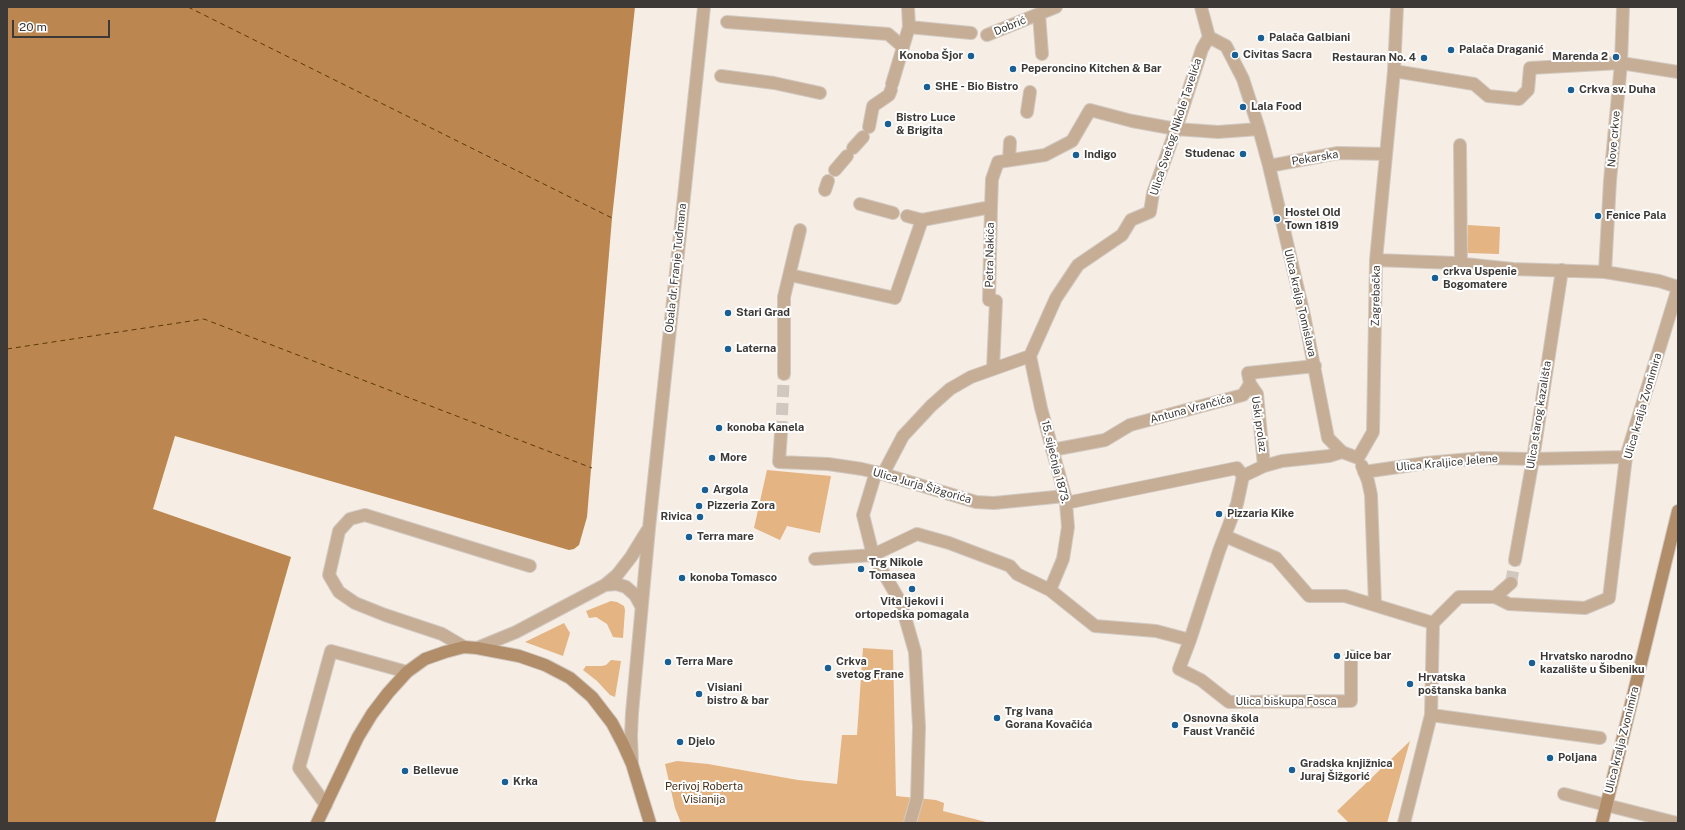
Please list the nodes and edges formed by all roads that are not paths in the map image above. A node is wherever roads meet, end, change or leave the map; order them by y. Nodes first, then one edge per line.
1 (704, 7) edge
2 (908, 7) edge
3 (1056, 7) edge
4 (1201, 7) edge
5 (1397, 7) edge
6 (1623, 7) edge
7 (1039, 14) junction
8 (727, 22) dead end
9 (909, 27) junction
10 (971, 33) dead end
11 (987, 35) dead end
12 (1209, 37) junction
13 (902, 46) junction
14 (1042, 54) dead end
15 (1621, 63) junction
16 (1394, 71) junction
17 (1678, 72) edge
18 (721, 76) dead end
19 (1030, 92) dead end
20 (820, 93) dead end
21 (1027, 112) dead end
22 (1176, 129) junction
23 (1259, 129) junction
24 (1010, 142) dead end
25 (1460, 145) dead end
26 (1386, 154) junction
27 (1009, 160) junction
28 (1269, 166) junction
29 (835, 170) dead end
30 (860, 204) dead end
31 (991, 207) junction
32 (893, 213) dead end
33 (907, 216) dead end
34 (922, 220) junction
35 (800, 230) dead end
36 (1376, 260) junction
37 (1461, 264) junction
38 (1562, 270) junction
39 (1605, 272) junction
40 (790, 275) junction
41 (1678, 287) edge
42 (1030, 356) junction
43 (1315, 366) junction
44 (993, 369) junction
45 (784, 374) tunnel mouth
46 (1250, 384) junction
47 (781, 433) tunnel mouth
48 (1052, 450) junction
49 (1342, 452) junction
50 (1626, 457) junction
51 (1358, 458) junction
52 (1533, 459) junction
53 (1264, 466) junction
54 (1364, 472) junction
55 (880, 473) junction
56 (1244, 476) junction
57 (1066, 500) junction
58 (1678, 511) edge
59 (649, 528) junction
60 (1676, 531) edge
61 (1225, 536) junction
62 (873, 555) junction
63 (815, 559) dead end
64 (1515, 560) tunnel mouth
65 (530, 566) dead end
66 (1510, 583) tunnel mouth
67 (605, 586) junction
68 (1050, 590) junction
69 (1496, 597) junction
70 (1374, 605) junction
71 (641, 606) junction
72 (1433, 624) junction
73 (1190, 640) junction
74 (464, 648) junction
75 (477, 648) junction
76 (1351, 656) dead end
77 (407, 672) junction
78 (1430, 715) junction
79 (1600, 738) dead end
80 (632, 764) junction
81 (1564, 794) dead end
82 (326, 805) junction
83 (1606, 805) junction
84 (317, 823) edge
85 (650, 823) edge
86 (910, 823) edge
87 (1404, 823) edge
88 (1602, 823) edge
89 (1677, 823) edge

1 - 59 street, Obala dr. Franje Tuđmana
2 - 9 street
3 - 7 street, Dobrić
4 - 12 street
5 - 16 street, Zagrebačka
6 - 15 street, Nove crkve
7 - 11 street, Dobrić
7 - 14 street
8 - 13 street
9 - 10 street
9 - 13 street
12 - 22 street, Ulica Svetog Nikole Tavelića
12 - 23 street, Ulica kralja Tomislava
13 - 29 street
15 - 16 street
15 - 17 street
15 - 39 street, Nove crkve
16 - 26 street, Zagrebačka
18 - 20 street
19 - 21 street
22 - 23 street
22 - 27 street
22 - 42 street, Ulica Svetog Nikole Tavelića
23 - 28 street, Ulica kralja Tomislava
24 - 27 street
25 - 37 street
26 - 28 street, Pekarska
26 - 36 street, Zagrebačka
27 - 31 street
28 - 43 street, Ulica kralja Tomislava
30 - 32 street
31 - 34 street
31 - 44 street, Petra Nakića
33 - 34 street
34 - 40 street
35 - 40 street
36 - 37 street
36 - 51 street, Zagrebačka
37 - 38 street
38 - 39 street
38 - 52 street, Ulica starog kazališta
39 - 41 street
40 - 45 street
41 - 50 street, Ulica kralja Zvonimira
42 - 44 street
42 - 48 street, 15. siječnja 1873.
43 - 46 street, Antuna Vrančića
43 - 49 street, Ulica kralja Tomislava
44 - 55 street
46 - 48 street, Antuna Vrančića
46 - 53 street, Uski prolaz
47 - 55 street, Ulica Jurja Šižgorića
48 - 57 street, 15. siječnja 1873.
49 - 51 street, Ulica kralja Tomislava
49 - 53 street
50 - 52 street, Ulica Kraljice Jelene
50 - 69 street, Ulica kralja Zvonimira
51 - 54 street
52 - 54 street, Ulica Kraljice Jelene
52 - 64 street, Ulica starog kazališta
53 - 56 street
54 - 70 street
55 - 57 street, Ulica Jurja Šižgorića
55 - 62 street
56 - 57 street, Ulica Jurja Šižgorića
56 - 61 street
57 - 68 street, 15. siječnja 1873.
58 - 60 main road, Ulica kralja Zvonimira
59 - 67 street, Obala dr. Franje Tuđmana
59 - 71 street, Obala dr. Franje Tuđmana
60 - 83 main road, Ulica kralja Zvonimira
61 - 70 street
61 - 73 street
62 - 63 street
62 - 68 street
62 - 86 street
65 - 74 street
66 - 69 street
67 - 71 street, Obala dr. Franje Tuđmana
67 - 75 street, Obala dr. Franje Tuđmana
68 - 73 street
69 - 72 street
70 - 72 street
71 - 80 street, Obala dr. Franje Tuđmana
72 - 78 street
73 - 76 street, Ulica biskupa Fosca
74 - 75 main road
74 - 77 main road
75 - 80 main road
77 - 82 main road
77 - 82 street
78 - 79 street
78 - 87 street
80 - 85 main road
81 - 83 street
82 - 84 main road
83 - 88 main road
83 - 89 street

